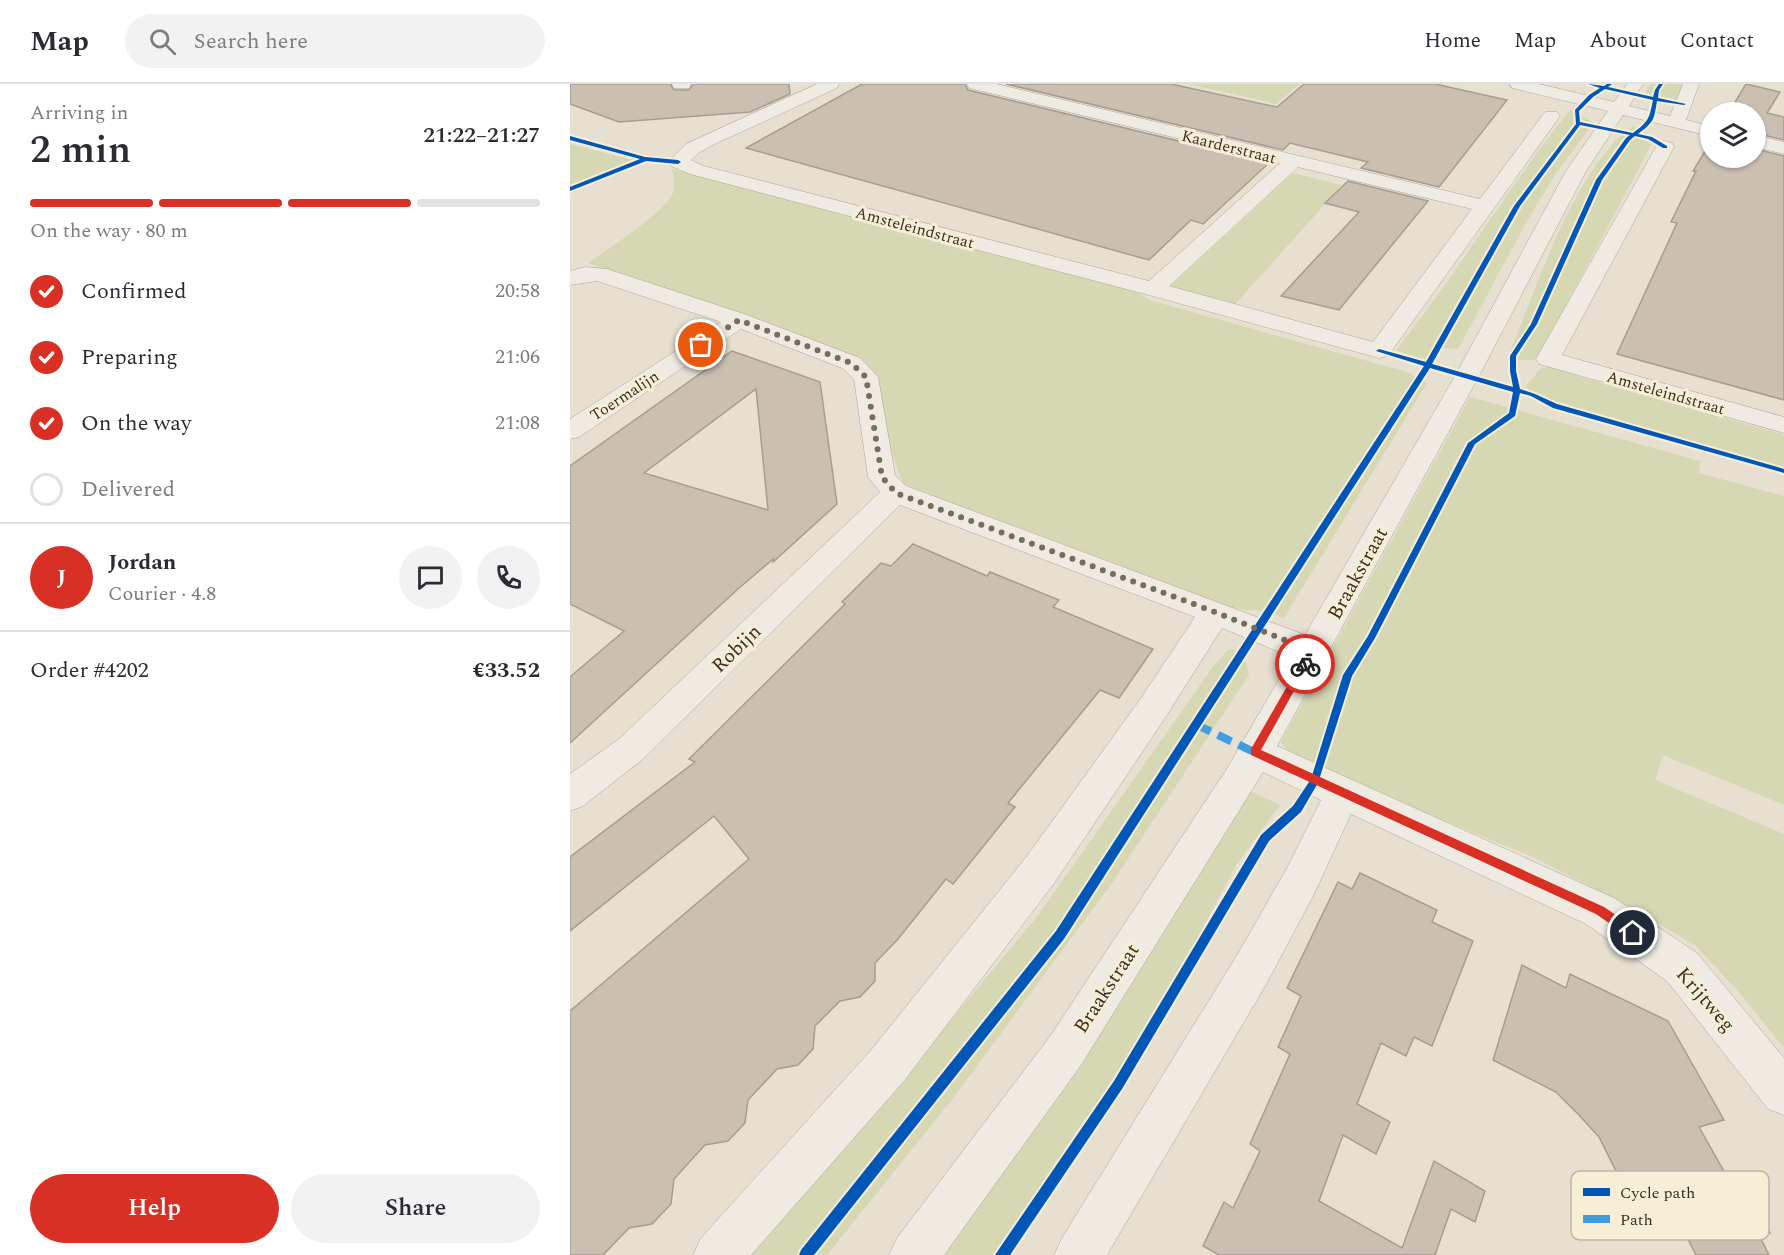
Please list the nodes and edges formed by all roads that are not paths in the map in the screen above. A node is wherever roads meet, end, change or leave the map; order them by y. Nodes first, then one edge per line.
1 (831, 84) edge
2 (975, 84) edge
3 (1518, 84) edge
4 (1580, 84) edge
5 (1691, 84) edge
6 (1567, 97) junction
7 (1627, 97) edge
8 (1551, 116) dead end
9 (1677, 123) junction
10 (1700, 129) edge
11 (1766, 144) edge
12 (1665, 147) dead end
13 (1784, 148) edge
14 (1293, 161) junction
15 (1484, 206) junction
16 (570, 278) edge
17 (1153, 289) junction
18 (739, 320) junction
19 (1784, 425) edge
20 (570, 431) edge
21 (896, 493) junction
22 (1215, 612) junction
23 (1312, 651) junction
24 (1254, 752) junction
25 (1342, 793) junction
26 (570, 795) edge
27 (1784, 1093) edge
28 (718, 1255) edge
29 (914, 1255) edge
30 (1079, 1255) edge

1 - 17 street, Amsteleindstraat
2 - 14 street, Kaarderstraat
3 - 6 street
4 - 6 street
5 - 9 street
6 - 7 street
7 - 9 street
7 - 23 street, Braakstraat
8 - 15 street
9 - 10 street
11 - 13 street
12 - 19 street, Amsteleindstraat
14 - 15 street, Kaarderstraat
14 - 17 street
15 - 17 street, Amsteleindstraat
16 - 18 street
18 - 20 street, Toermalijn
18 - 21 street
21 - 22 street
21 - 26 street, Robijn
22 - 23 street
22 - 28 street
23 - 24 street, Braakstraat
24 - 25 street, Krijtweg
24 - 29 street, Braakstraat
25 - 27 street, Krijtweg
25 - 30 street

